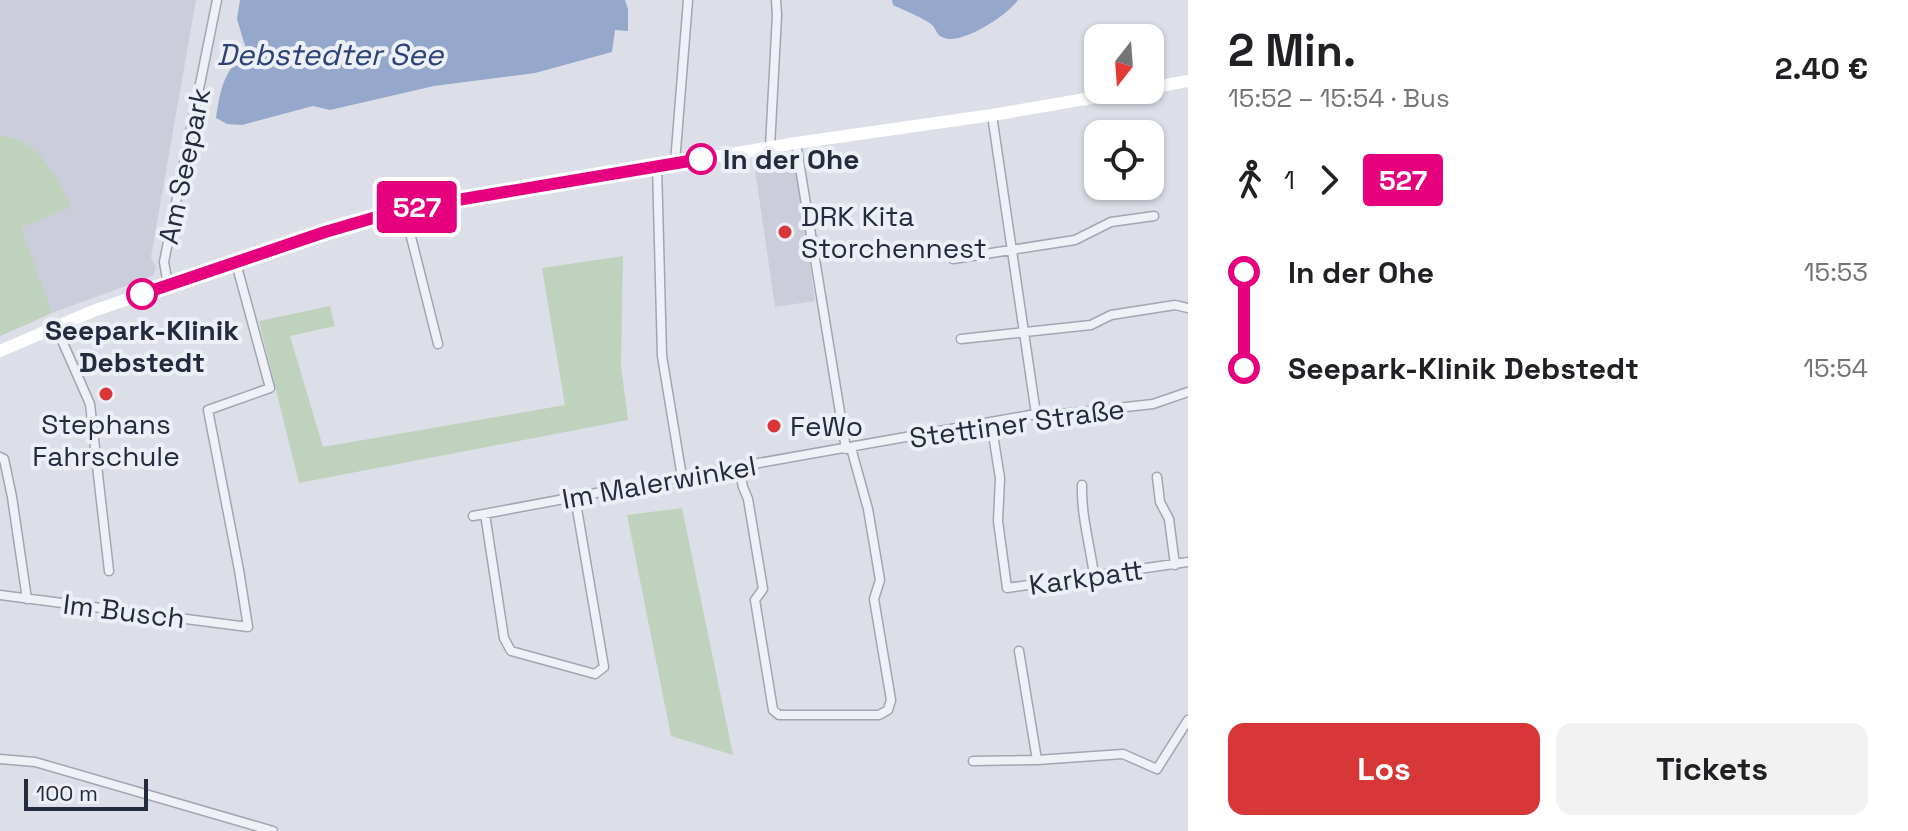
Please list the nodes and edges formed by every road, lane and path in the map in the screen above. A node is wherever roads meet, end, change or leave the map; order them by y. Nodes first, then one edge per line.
1 (217, 0) edge
2 (688, 0) edge
3 (776, 0) edge
4 (1188, 81) edge
5 (1164, 85) edge
6 (1084, 99) edge
7 (992, 115) junction
8 (796, 143) junction
9 (770, 147) junction
10 (675, 163) junction
11 (657, 166) junction
12 (404, 209) junction
13 (1154, 216) dead end
14 (1013, 251) junction
15 (953, 259) dead end
16 (236, 263) junction
17 (168, 285) junction
18 (1188, 308) edge
19 (56, 327) junction
20 (1025, 332) junction
21 (961, 339) dead end
22 (438, 344) dead end
23 (0, 351) edge
24 (1188, 392) edge
25 (1036, 414) junction
26 (991, 422) junction
27 (848, 448) junction
28 (0, 457) edge
29 (739, 468) junction
30 (682, 477) junction
31 (1157, 477) dead end
32 (1082, 485) dead end
33 (575, 497) junction
34 (485, 514) junction
35 (473, 516) dead end
36 (1188, 562) edge
37 (1175, 565) junction
38 (109, 571) dead end
39 (1094, 575) junction
40 (0, 595) edge
41 (27, 599) junction
42 (1019, 651) dead end
43 (1188, 720) edge
44 (0, 759) edge
45 (1037, 760) junction
46 (973, 761) dead end
47 (273, 831) edge

1 - 17 street, Am Seepark
2 - 10 street
3 - 9 street
4 - 5 main road
6 - 7 main road
7 - 8 main road
7 - 14 street
8 - 9 main road
8 - 27 street
9 - 10 main road
10 - 11 main road
11 - 12 main road
11 - 30 street
12 - 16 main road
12 - 22 street
13 - 14 street
14 - 15 street
14 - 20 street
16 - 17 main road
16 - 41 street, Im Busch
17 - 19 main road
18 - 20 street
19 - 23 main road
19 - 38 street
20 - 21 street
20 - 25 street
24 - 25 street, Stettiner Straße
25 - 26 street, Stettiner Straße
26 - 27 street, Stettiner Straße
26 - 39 street, Karkpatt
27 - 29 street, Im Malerwinkel
27 - 29 street
28 - 41 street
29 - 30 street, Im Malerwinkel
30 - 33 street, Im Malerwinkel
31 - 37 street
32 - 39 street
33 - 34 street, Im Malerwinkel
33 - 34 street
34 - 35 street, Im Malerwinkel
36 - 37 street, Karkpatt
37 - 39 street, Karkpatt
40 - 41 street, Im Busch
42 - 45 street
43 - 45 street
44 - 47 street
45 - 46 street

